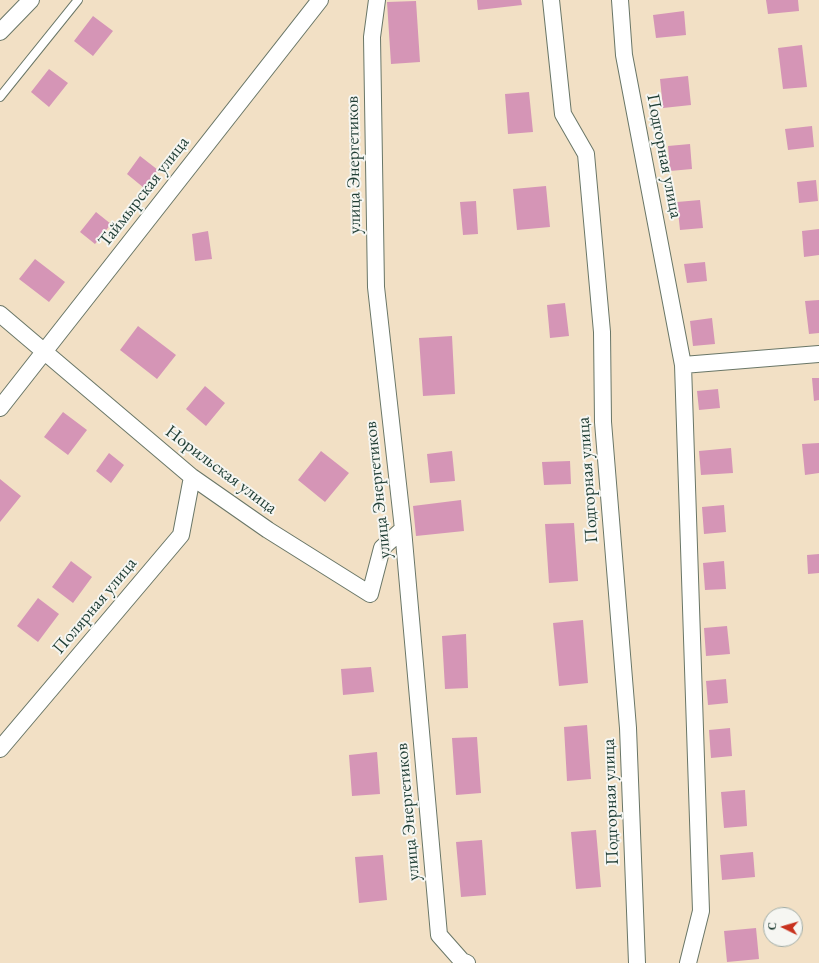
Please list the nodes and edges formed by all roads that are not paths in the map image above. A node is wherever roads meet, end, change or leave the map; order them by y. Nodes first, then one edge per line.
1 (31, 0) edge
2 (78, 0) edge
3 (320, 0) edge
4 (377, 0) edge
5 (551, 0) edge
6 (620, 0) edge
7 (0, 32) edge
8 (0, 97) edge
9 (0, 314) edge
10 (45, 352) junction
11 (819, 354) edge
12 (683, 365) junction
13 (0, 408) edge
14 (192, 477) junction
15 (403, 529) junction
16 (0, 748) edge
17 (467, 963) edge
18 (637, 963) edge
19 (688, 963) edge

1 - 7 street
2 - 8 lane
3 - 10 street, Таймырская улица
4 - 15 street, улица Энергетиков
5 - 18 street, Подгорная улица
6 - 12 street, Подгорная улица
9 - 10 street, Норильская улица
10 - 13 street, Таймырская улица
10 - 14 street, Норильская улица
11 - 12 street
12 - 19 street, Подгорная улица
14 - 15 street, Норильская улица
14 - 16 street, Полярная улица
15 - 17 street, улица Энергетиков

